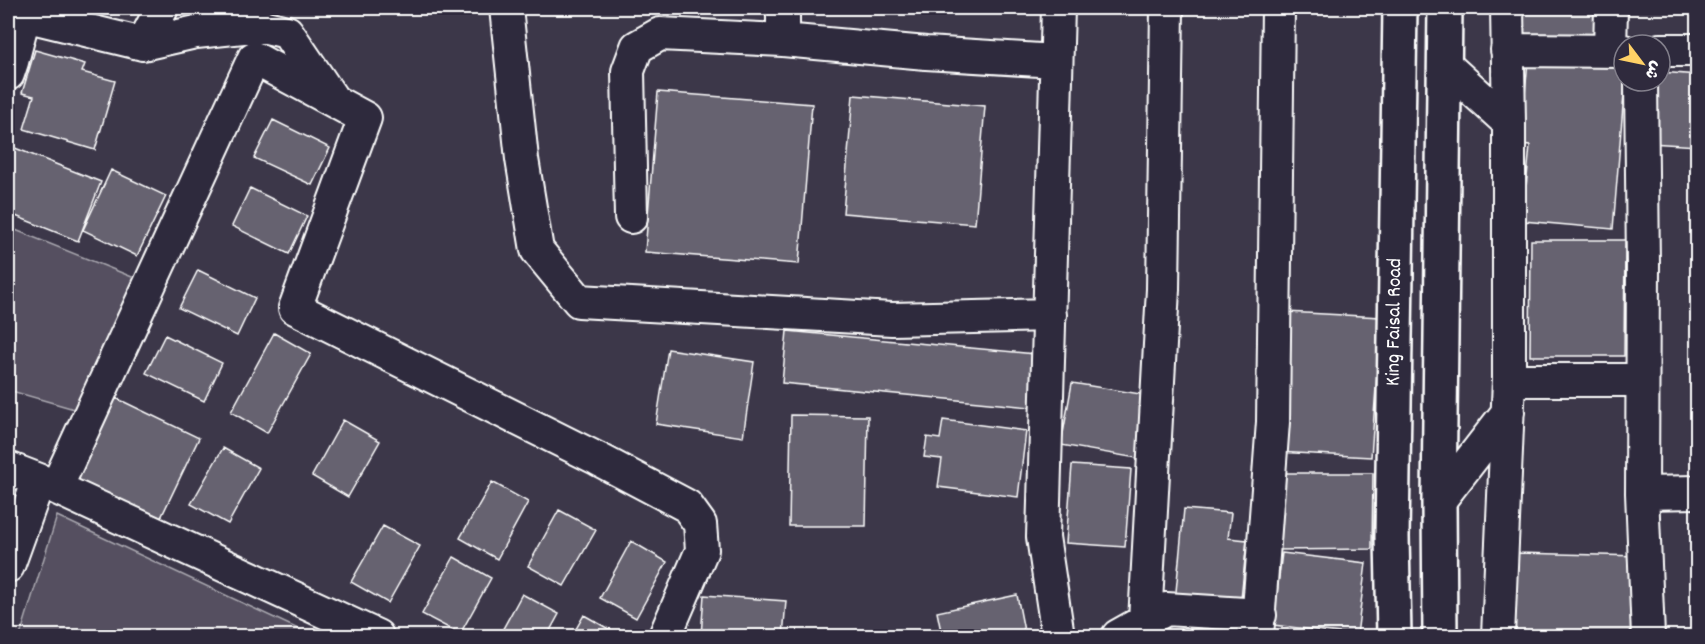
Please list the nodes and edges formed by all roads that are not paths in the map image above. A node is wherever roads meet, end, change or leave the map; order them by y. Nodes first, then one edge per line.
1 (162, 8) edge
2 (507, 8) edge
3 (783, 8) edge
4 (1058, 8) edge
5 (1167, 8) edge
6 (1278, 8) edge
7 (1400, 8) edge
8 (1445, 8) edge
9 (1507, 8) edge
10 (1611, 8) edge
11 (25, 11) edge
12 (1614, 33) edge
13 (783, 40) junction
14 (143, 44) junction
15 (1507, 50) junction
16 (1672, 50) edge
17 (1698, 50) edge
18 (1612, 51) edge
19 (1056, 61) junction
20 (1444, 64) junction
21 (8, 74) edge
22 (1641, 93) edge
23 (334, 101) junction
24 (1509, 123) junction
25 (631, 217) dead end
26 (1050, 315) junction
27 (1509, 380) junction
28 (1642, 380) junction
29 (1508, 412) junction
30 (8, 468) edge
31 (48, 484) junction
32 (1698, 492) edge
33 (1642, 493) junction
34 (1439, 501) junction
35 (8, 566) edge
36 (1258, 626) edge
37 (1130, 631) edge
38 (377, 636) edge
39 (665, 636) edge
40 (1058, 636) edge
41 (1394, 636) edge
42 (1440, 636) edge
43 (1498, 636) edge
44 (1648, 636) edge

1 - 14 street
2 - 26 street
3 - 13 street
4 - 19 street
5 - 37 street
6 - 36 street
7 - 41 main road, King Faisal Road
8 - 20 main road
9 - 15 street
10 - 12 street
11 - 14 street
11 - 21 street
13 - 19 street
13 - 25 street
14 - 23 street
15 - 18 street
15 - 24 street
16 - 17 street
19 - 26 street
20 - 24 street
20 - 34 main road
22 - 28 street
23 - 31 street
23 - 39 street
24 - 27 street
26 - 40 street
27 - 28 street
27 - 29 street
28 - 33 street
29 - 34 street
29 - 43 street
30 - 31 street
31 - 35 street
31 - 38 street
32 - 33 street
33 - 44 street
34 - 42 main road
36 - 37 street

